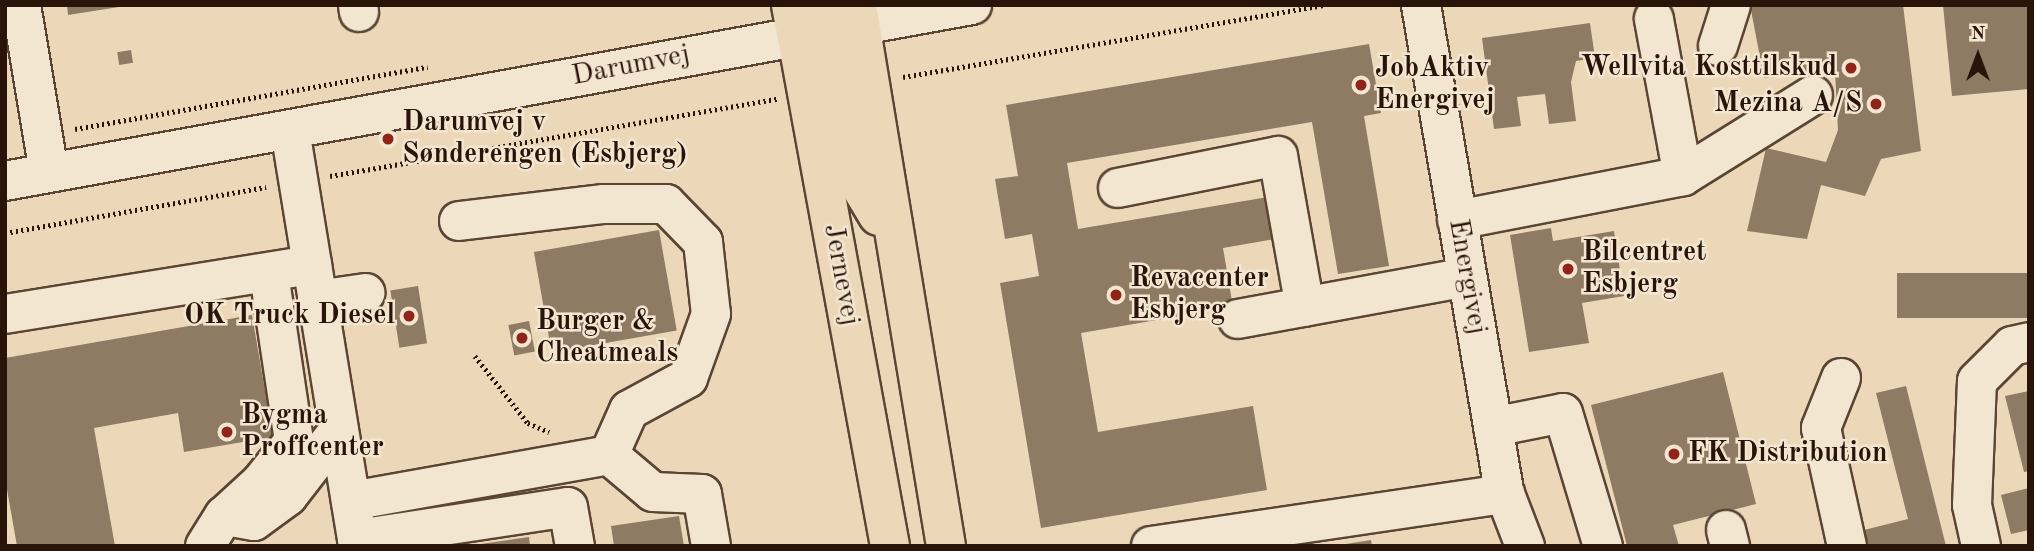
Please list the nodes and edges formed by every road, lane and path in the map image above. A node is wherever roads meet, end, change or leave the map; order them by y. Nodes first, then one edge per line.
1 (21, 5) edge
2 (823, 5) edge
3 (972, 5) edge
4 (1325, 5) edge
5 (1421, 5) edge
6 (1731, 5) edge
7 (858, 14) edge
8 (1654, 19) dead end
9 (794, 20) edge
10 (1718, 46) dead end
11 (439, 65) dead end
12 (869, 83) junction
13 (808, 94) junction
14 (1813, 94) dead end
15 (290, 130) junction
16 (43, 135) junction
17 (49, 173) junction
18 (1684, 176) junction
19 (5, 181) edge
20 (298, 182) junction
21 (1118, 188) dead end
22 (1457, 220) junction
23 (459, 221) dead end
24 (5, 233) edge
25 (897, 248) junction
26 (269, 273) junction
27 (1466, 277) junction
28 (314, 282) junction
29 (365, 293) dead end
30 (1306, 307) junction
31 (5, 314) edge
32 (1238, 319) dead end
33 (2029, 342) edge
34 (475, 356) dead end
35 (1841, 378) dead end
36 (1493, 426) junction
37 (339, 430) junction
38 (553, 434) dead end
39 (609, 455) junction
40 (1505, 494) junction
41 (351, 501) junction
42 (214, 531) edge
43 (358, 542) edge
44 (575, 546) edge
45 (711, 546) edge
46 (890, 546) edge
47 (946, 546) edge
48 (1151, 546) edge
49 (1525, 546) edge
50 (1604, 546) edge
51 (1847, 546) edge
52 (1981, 546) edge

1 - 16 street
2 - 7 main road
3 - 7 street, Darumvej
4 - 12 path
5 - 22 street, Energivej
6 - 10 street
7 - 9 street, Darumvej
7 - 12 main road, Jernevej
8 - 18 street
9 - 13 main road, Jernevej
9 - 15 street, Darumvej
9 - 25 main road
11 - 16 path
12 - 25 main road, Jernevej
13 - 20 path
13 - 46 main road, Jernevej
14 - 18 street
15 - 17 street, Darumvej
15 - 20 street
16 - 17 street
17 - 19 street, Darumvej
18 - 22 street
20 - 24 path
20 - 28 street
21 - 30 street
22 - 27 street, Energivej
23 - 39 street
25 - 47 main road, Jernevej
26 - 28 street
26 - 31 street
26 - 42 street
27 - 30 street
27 - 36 street, Energivej
28 - 29 street
28 - 37 street
30 - 32 street
33 - 52 street
34 - 38 path
35 - 51 street
36 - 40 street, Energivej
36 - 50 street
37 - 41 street
37 - 42 street
39 - 41 street
39 - 45 street
40 - 48 street
40 - 49 street, Energivej
41 - 43 street
43 - 44 street

